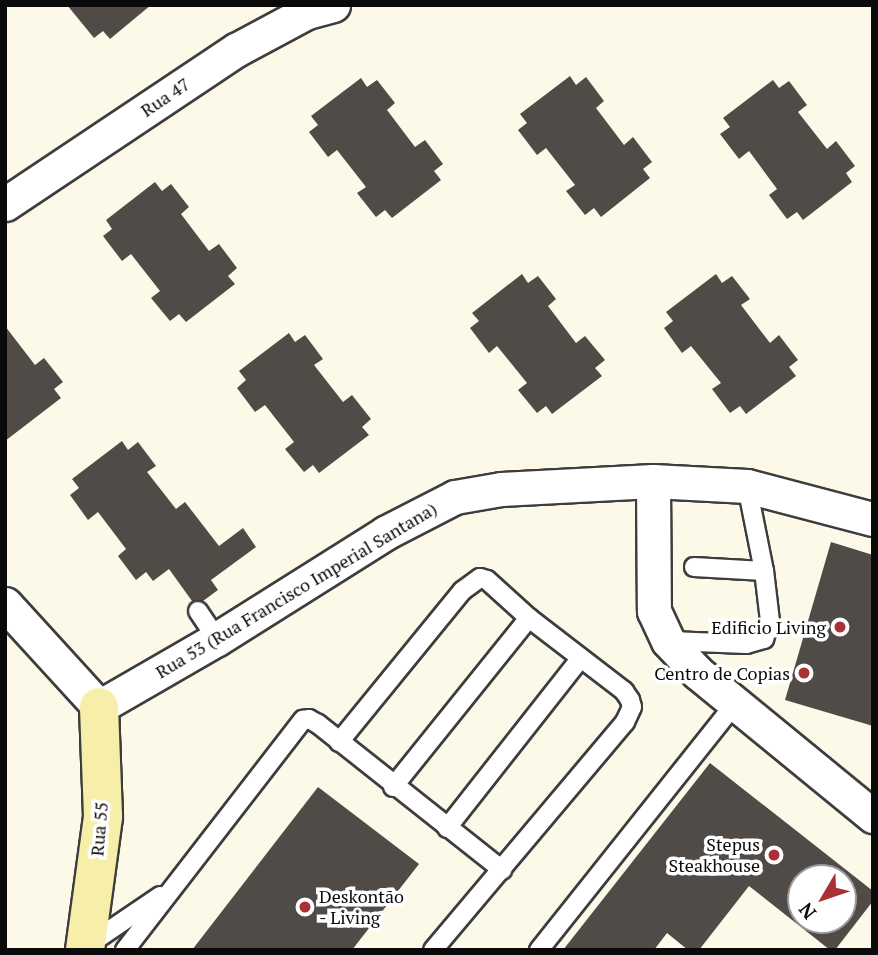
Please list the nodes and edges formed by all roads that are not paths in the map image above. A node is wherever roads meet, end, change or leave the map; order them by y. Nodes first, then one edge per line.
1 (333, 5) edge
2 (5, 204) edge
3 (653, 481) junction
4 (747, 486) junction
5 (873, 519) edge
6 (694, 567) dead end
7 (764, 571) junction
8 (5, 604) edge
9 (198, 611) dead end
10 (529, 618) junction
11 (217, 639) junction
12 (668, 640) junction
13 (581, 658) junction
14 (735, 704) junction
15 (99, 707) junction
16 (339, 742) junction
17 (393, 787) junction
18 (873, 816) edge
19 (447, 828) junction
20 (502, 870) junction
21 (178, 884) junction
22 (85, 949) edge
23 (125, 950) edge
24 (433, 950) edge
25 (539, 950) edge

1 - 2 street, Rua 47
3 - 4 street, Rua 53 (Rua Francisco Imperial Santana)
3 - 11 street, Rua 53 (Rua Francisco Imperial Santana)
3 - 12 street
4 - 5 street, Rua 53 (Rua Francisco Imperial Santana)
4 - 7 lane
6 - 7 lane
7 - 12 lane
8 - 15 street
9 - 11 lane
10 - 13 lane
10 - 16 lane
10 - 17 lane
11 - 15 street, Rua 53 (Rua Francisco Imperial Santana)
12 - 14 street
13 - 19 lane
13 - 20 lane
14 - 18 street
14 - 25 lane
15 - 22 street, Rua 55
16 - 17 lane
16 - 21 lane
17 - 19 lane
19 - 20 lane
20 - 24 lane
21 - 22 lane
21 - 23 lane

